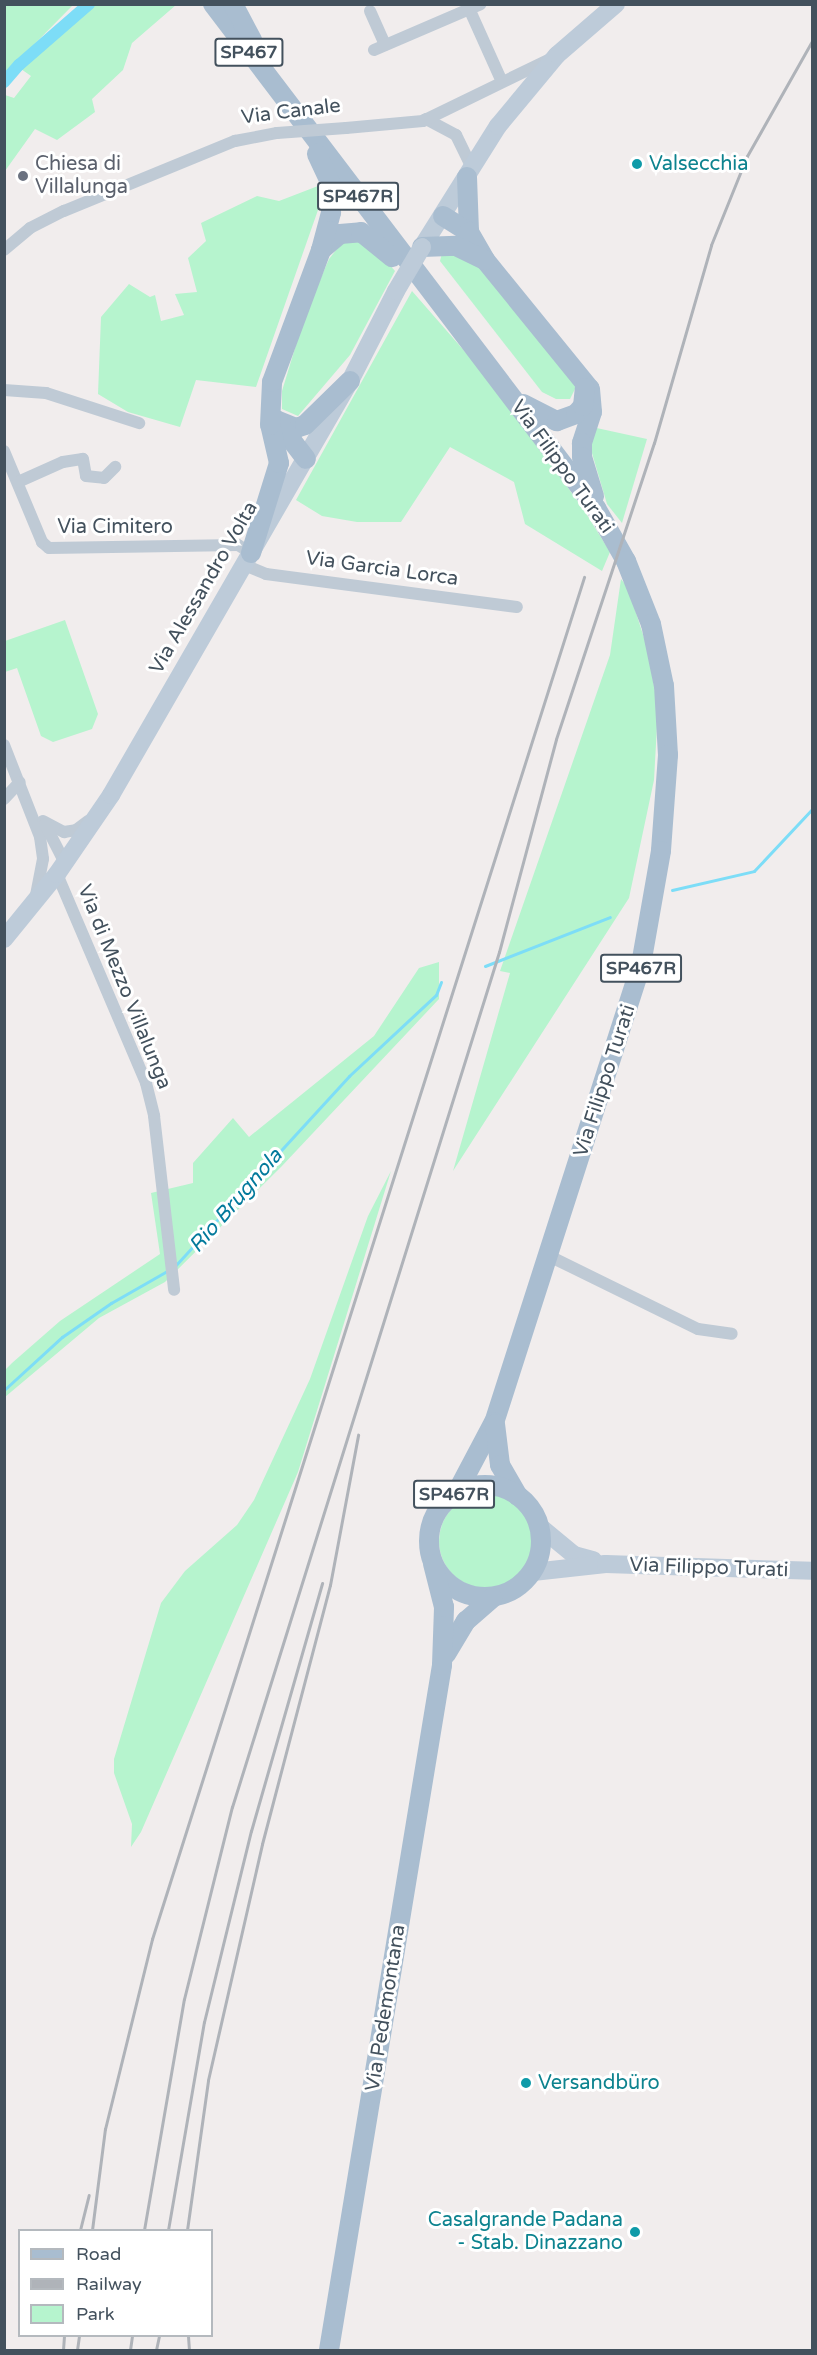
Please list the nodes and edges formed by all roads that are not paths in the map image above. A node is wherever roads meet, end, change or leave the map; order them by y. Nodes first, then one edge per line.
1 (213, 4) edge
2 (233, 4) edge
3 (481, 4) edge
4 (616, 4) edge
5 (468, 7) edge
6 (370, 11) dead end
7 (557, 55) junction
8 (502, 82) junction
9 (287, 101) junction
10 (455, 108) junction
11 (426, 119) junction
12 (451, 130) junction
13 (470, 172) junction
14 (443, 216) junction
15 (422, 247) junction
16 (474, 247) junction
17 (4, 250) edge
18 (321, 250) junction
19 (430, 292) junction
20 (584, 379) junction
21 (350, 381) junction
22 (4, 390) edge
23 (512, 397) junction
24 (273, 420) junction
25 (139, 423) dead end
26 (4, 451) edge
27 (306, 459) junction
28 (115, 467) dead end
29 (18, 482) junction
30 (596, 508) junction
31 (247, 559) junction
32 (517, 607) dead end
33 (4, 745) edge
34 (20, 782) junction
35 (111, 795) junction
36 (4, 799) edge
37 (32, 810) junction
38 (43, 821) junction
39 (40, 837) junction
40 (61, 868) junction
41 (33, 905) junction
42 (4, 939) edge
43 (549, 1256) junction
44 (174, 1290) dead end
45 (732, 1334) dead end
46 (494, 1422) junction
47 (457, 1492) junction
48 (518, 1496) junction
49 (539, 1526) junction
50 (433, 1564) junction
51 (606, 1564) junction
52 (813, 1571) edge
53 (533, 1572) junction
54 (492, 1598) junction
55 (442, 1665) junction
56 (329, 2350) edge

1 - 9 main road, Via Filippo Turati / SP467
2 - 9 main road
3 - 5 street
4 - 7 main road, Via Canale
5 - 6 street
5 - 8 street
7 - 8 street, Via Canale
7 - 13 main road, Via Canale
8 - 10 street, Via Canale
9 - 18 main road
9 - 19 main road, Via Filippo Turati / SP467R
10 - 11 street, Via Canale
10 - 12 street
11 - 12 street
11 - 17 street, Via Canale, bridge
12 - 13 street
13 - 14 main road, Via Canale
13 - 16 main road
14 - 15 main road, Via Canale
14 - 16 main road
15 - 16 main road
15 - 21 main road, Via Alessandro Volta, bridge
16 - 20 main road
18 - 19 main road
18 - 24 main road
19 - 23 main road, Via Filippo Turati / SP467R
20 - 23 main road
20 - 30 main road
21 - 24 main road
21 - 27 main road, Via Alessandro Volta
22 - 25 street
23 - 30 main road, Via Filippo Turati / SP467R
24 - 27 main road
24 - 31 main road
26 - 29 street, Via Cimitero
27 - 31 main road, Via Alessandro Volta
28 - 29 street
29 - 31 street, Via Cimitero
30 - 43 main road, Via Filippo Turati / SP467R
31 - 32 street, Via Garcia Lorca
31 - 35 main road, Via Alessandro Volta
33 - 34 street
34 - 36 street
34 - 37 street
35 - 38 street
35 - 40 main road, Via Alessandro Volta
37 - 38 street
37 - 39 street
38 - 40 street, Via di Mezzo Villalunga
39 - 40 street
39 - 41 street
40 - 41 main road, Via Alessandro Volta
40 - 44 street, Via di Mezzo Villalunga
41 - 42 main road, Via Alessandro Volta
43 - 45 street
43 - 46 main road, Via Filippo Turati / SP467R
46 - 47 main road, Via Filippo Turati / SP467R
46 - 48 main road, Via Filippo Turati / SP467R
47 - 48 main road, SP467R
47 - 50 main road, SP467R
48 - 49 main road, SP467R
49 - 51 main road, SP467R
49 - 53 main road
50 - 54 main road
50 - 55 main road
51 - 52 main road, Via Filippo Turati / SP467R
51 - 53 main road, SP467R
53 - 54 main road
54 - 55 main road
55 - 56 main road, Via Pedemontana

